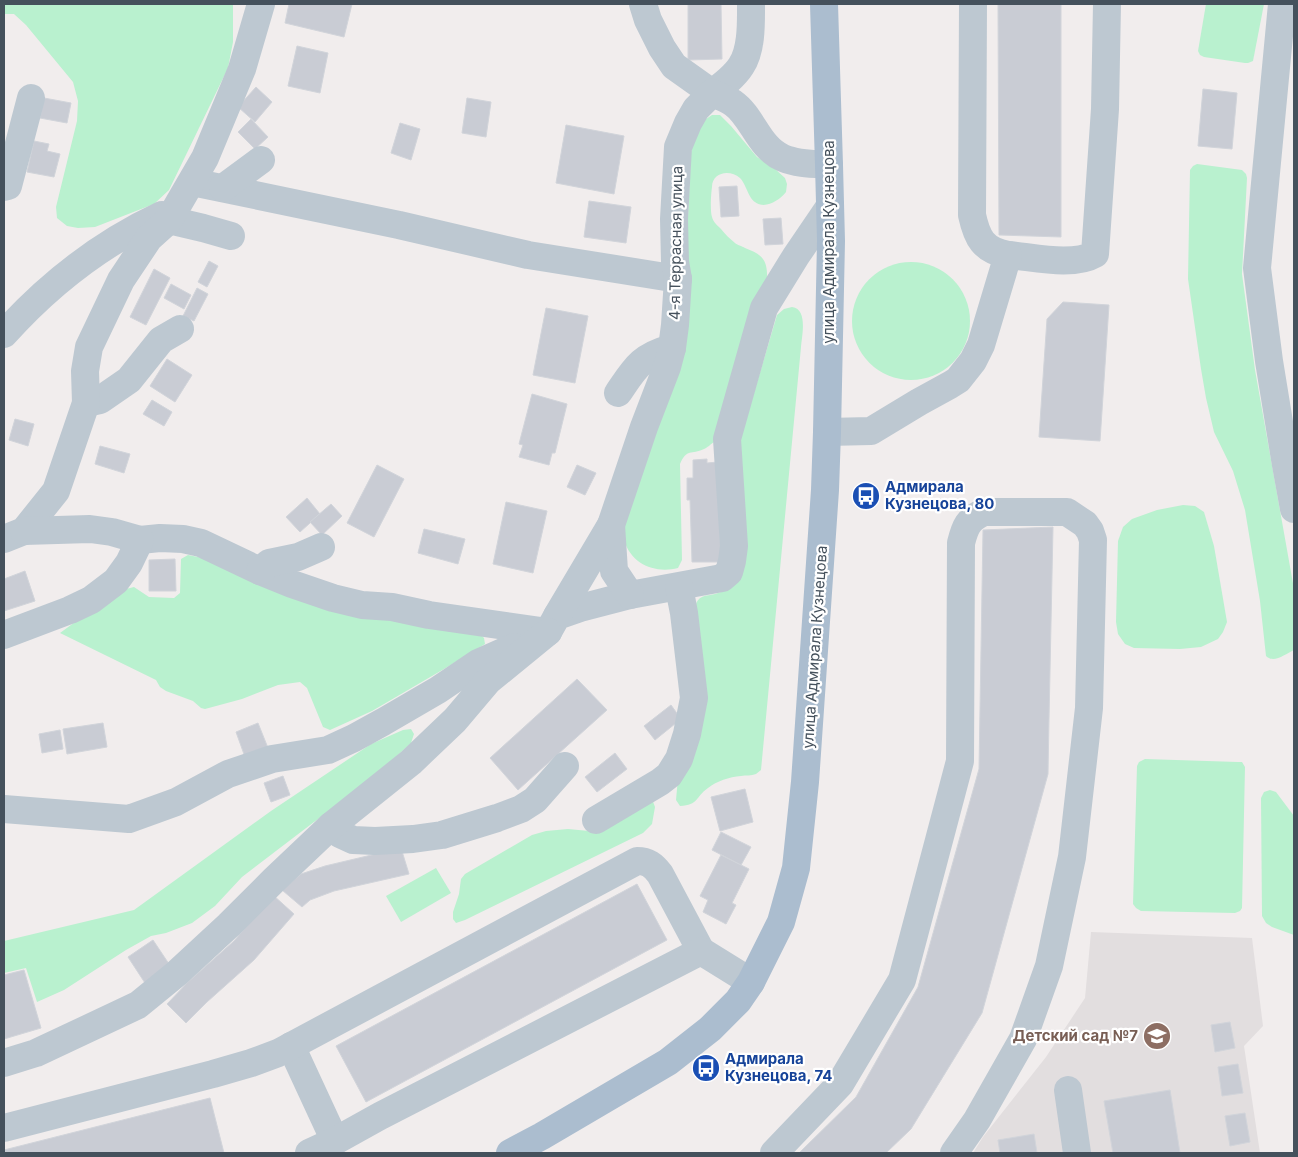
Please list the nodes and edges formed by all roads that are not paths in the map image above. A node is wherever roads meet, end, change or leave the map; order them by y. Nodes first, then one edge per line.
1 (643, 4) edge
2 (751, 4) edge
3 (824, 4) edge
4 (973, 4) edge
5 (1107, 4) edge
6 (1282, 4) edge
7 (260, 6) edge
8 (712, 92) junction
9 (31, 98) dead end
10 (262, 160) dead end
11 (829, 165) junction
12 (192, 182) junction
13 (224, 188) junction
14 (5, 190) edge
15 (830, 206) junction
16 (172, 215) junction
17 (230, 236) dead end
18 (1008, 255) junction
19 (678, 279) junction
20 (180, 329) dead end
21 (4, 334) edge
22 (672, 348) junction
23 (618, 394) dead end
24 (86, 403) junction
25 (828, 432) junction
26 (1294, 508) edge
27 (611, 525) junction
28 (14, 535) edge
29 (140, 540) junction
30 (321, 547) dead end
31 (260, 571) junction
32 (679, 587) junction
33 (630, 595) junction
34 (552, 624) junction
35 (4, 635) edge
36 (565, 766) dead end
37 (4, 809) edge
38 (596, 820) dead end
39 (331, 826) junction
40 (701, 951) junction
41 (751, 982) junction
42 (291, 1046) junction
43 (4, 1063) edge
44 (1068, 1090) dead end
45 (4, 1128) edge
46 (335, 1141) junction
47 (309, 1153) edge
48 (510, 1153) edge
49 (774, 1153) edge
50 (954, 1153) edge
51 (1077, 1153) edge

1 - 8 street
2 - 8 street, 4-я Террасная улица
3 - 11 main road, улица Адмирала Кузнецова
4 - 18 street
5 - 18 street
6 - 26 street
7 - 12 street
8 - 11 street
8 - 19 street, 4-я Террасная улица
9 - 14 street
10 - 13 street
11 - 15 main road, улица Адмирала Кузнецова
12 - 13 street
12 - 16 street
13 - 19 street
15 - 25 main road, улица Адмирала Кузнецова
15 - 32 street
16 - 17 street
16 - 21 street
16 - 24 street
18 - 25 street
19 - 22 street, 4-я Террасная улица
20 - 24 street
22 - 23 street
22 - 27 street, 4-я Террасная улица
24 - 28 street
25 - 41 main road, улица Адмирала Кузнецова
27 - 33 street, 4-я Террасная улица
27 - 34 street
28 - 29 street
29 - 31 street
29 - 35 street
30 - 31 street
31 - 34 street
32 - 33 street
32 - 38 street
33 - 34 street
34 - 37 street
34 - 39 street
36 - 39 street
39 - 43 street
40 - 41 street
40 - 42 street
40 - 46 street
41 - 48 main road, улица Адмирала Кузнецова
42 - 45 street
42 - 46 street
44 - 51 street
46 - 47 street
49 - 50 street

